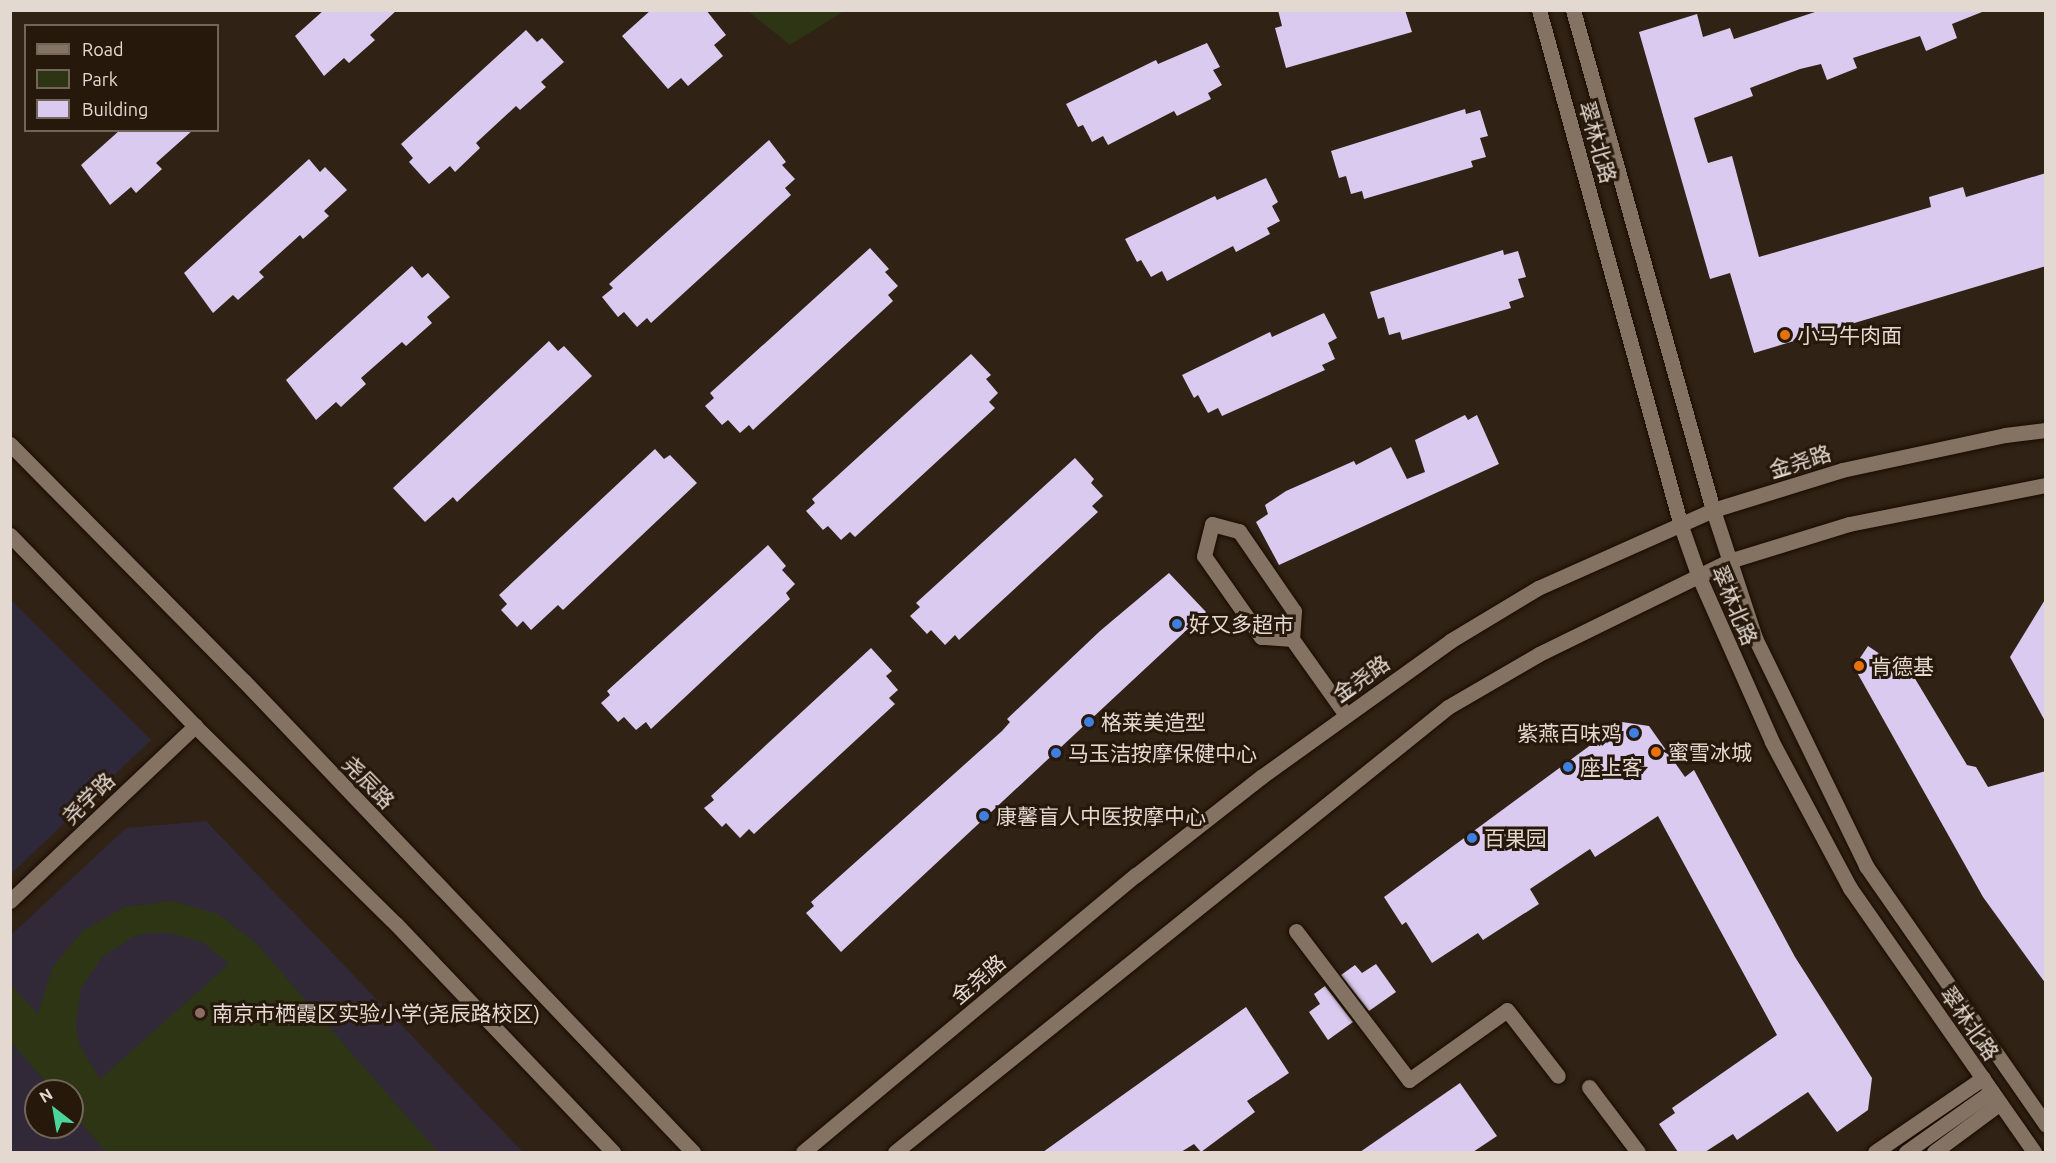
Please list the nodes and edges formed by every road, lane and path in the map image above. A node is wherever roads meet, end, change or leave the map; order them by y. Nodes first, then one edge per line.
1 (1539, 10) edge
2 (1574, 10) edge
3 (2046, 430) edge
4 (10, 444) edge
5 (2046, 485) edge
6 (1713, 510) junction
7 (1681, 525) junction
8 (10, 535) edge
9 (1729, 561) junction
10 (1699, 577) junction
11 (1292, 639) junction
12 (1346, 715) junction
13 (195, 726) junction
14 (10, 901) edge
15 (1296, 931) dead end
16 (1558, 1076) dead end
17 (1589, 1087) dead end
18 (1991, 1091) junction
19 (2046, 1125) edge
20 (613, 1152) edge
21 (693, 1152) edge
22 (803, 1152) edge
23 (895, 1152) edge
24 (1638, 1152) edge
25 (1875, 1152) edge
26 (1906, 1152) edge
27 (1934, 1152) edge
28 (2034, 1152) edge

1 - 7 main road, 翠林北路
2 - 6 main road, 翠林北路
3 - 6 main road, 金尧路
4 - 21 main road, 尧辰路
5 - 9 main road
6 - 7 main road, 金尧路
6 - 9 main road, 翠林北路
7 - 10 main road, 翠林北路
7 - 12 main road, 金尧路
8 - 13 main road
9 - 10 main road
9 - 19 main road, 翠林北路
10 - 18 main road, 翠林北路
10 - 23 main road
11 - 11 main road
11 - 12 main road
12 - 22 main road, 金尧路
13 - 14 main road, 尧学路
13 - 20 main road
15 - 16 main road
17 - 24 main road
18 - 25 main road
18 - 26 main road
18 - 27 main road
18 - 28 main road, 翠林北路

